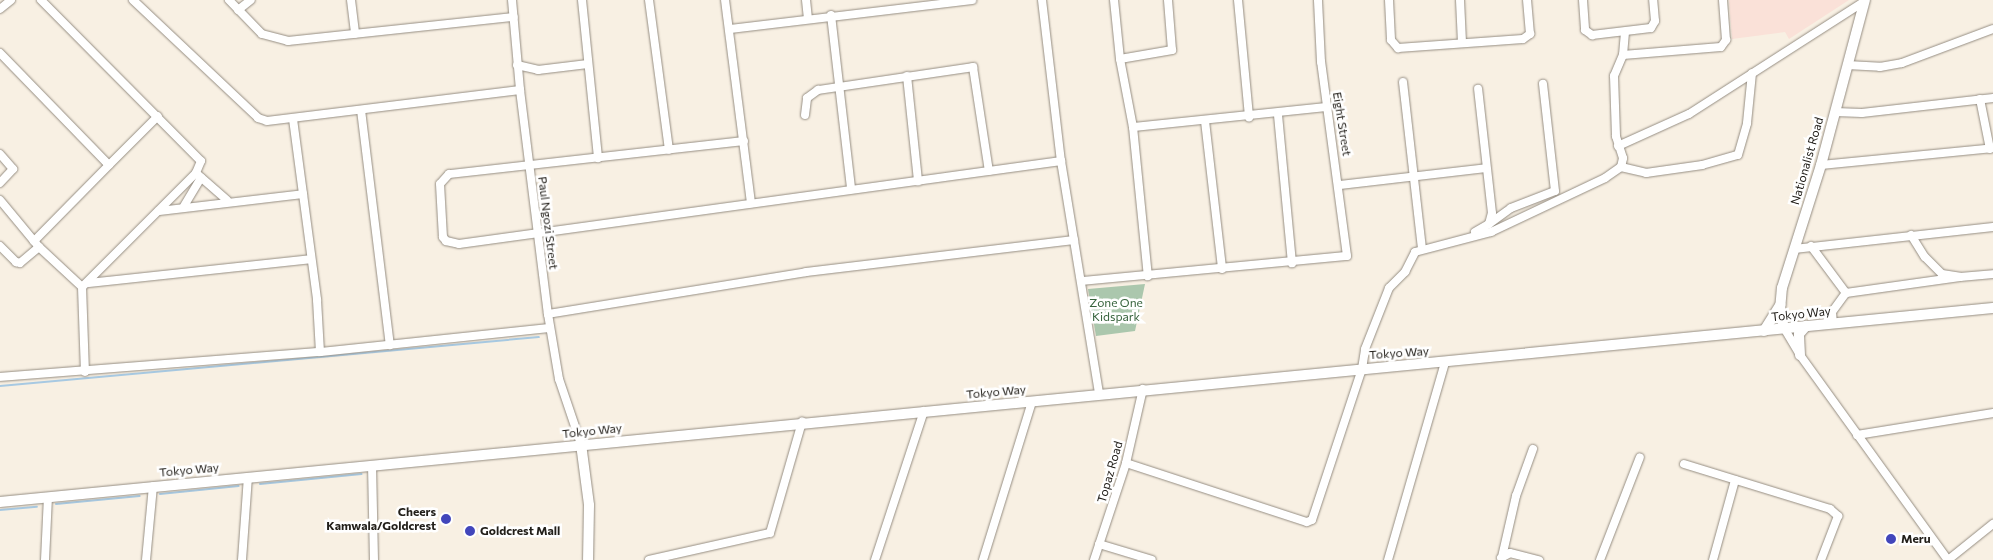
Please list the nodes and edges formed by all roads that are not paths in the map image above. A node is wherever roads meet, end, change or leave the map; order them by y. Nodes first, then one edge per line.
1 (11, 0) edge
2 (41, 0) edge
3 (133, 0) edge
4 (229, 0) edge
5 (251, 0) edge
6 (351, 0) edge
7 (512, 0) edge
8 (582, 0) edge
9 (649, 0) edge
10 (725, 0) edge
11 (806, 0) edge
12 (972, 0) edge
13 (1042, 0) edge
14 (1114, 0) edge
15 (1168, 0) edge
16 (1238, 0) edge
17 (1318, 0) edge
18 (1389, 0) edge
19 (1460, 0) edge
20 (1527, 0) edge
21 (1583, 0) edge
22 (1653, 0) edge
23 (1723, 0) edge
24 (1865, 1) edge
25 (907, 3) edge
26 (0, 9) edge
27 (238, 10) junction
28 (831, 15) junction
29 (514, 16) junction
30 (808, 18) junction
31 (730, 29) junction
32 (1993, 29) edge
33 (1625, 32) junction
34 (356, 34) junction
35 (1462, 43) junction
36 (0, 54) edge
37 (1623, 55) junction
38 (1120, 59) junction
39 (588, 64) junction
40 (1847, 65) junction
41 (517, 66) junction
42 (1752, 73) junction
43 (906, 76) junction
44 (1403, 82) dead end
45 (1543, 84) dead end
46 (839, 86) junction
47 (1478, 88) dead end
48 (520, 90) junction
49 (1993, 98) edge
50 (1980, 99) junction
51 (1327, 108) junction
52 (361, 110) junction
53 (1835, 112) junction
54 (805, 115) dead end
55 (1278, 115) junction
56 (158, 116) junction
57 (1249, 117) junction
58 (293, 119) junction
59 (1205, 121) junction
60 (1133, 127) junction
61 (744, 141) junction
62 (1618, 146) junction
63 (1992, 149) edge
64 (668, 150) junction
65 (0, 154) edge
66 (598, 158) junction
67 (1061, 161) junction
68 (109, 164) junction
69 (1821, 164) junction
70 (529, 166) junction
71 (1621, 167) junction
72 (1486, 168) junction
73 (990, 172) junction
74 (199, 176) junction
75 (1413, 178) junction
76 (918, 181) junction
77 (0, 183) edge
78 (1340, 185) junction
79 (850, 189) junction
80 (303, 194) junction
81 (0, 200) edge
82 (227, 200) junction
83 (751, 203) junction
84 (184, 206) junction
85 (158, 211) junction
86 (1490, 224) junction
87 (1993, 227) edge
88 (538, 233) junction
89 (1911, 235) junction
90 (1462, 239) junction
91 (1074, 240) junction
92 (36, 244) junction
93 (0, 246) edge
94 (1811, 246) junction
95 (1422, 248) junction
96 (1794, 249) junction
97 (311, 258) junction
98 (1292, 263) junction
99 (1222, 269) junction
100 (1993, 274) edge
101 (1148, 276) junction
102 (1960, 277) junction
103 (1082, 282) junction
104 (85, 285) junction
105 (1846, 293) junction
106 (1780, 304) junction
107 (1993, 308) edge
108 (548, 314) junction
109 (1834, 324) junction
110 (1795, 327) junction
111 (550, 328) junction
112 (1764, 331) junction
113 (390, 345) junction
114 (320, 352) junction
115 (1800, 354) junction
116 (1445, 362) junction
117 (1362, 368) junction
118 (86, 372) junction
119 (0, 377) edge
120 (1144, 389) junction
121 (1099, 394) junction
122 (1032, 402) junction
123 (924, 411) junction
124 (1993, 413) edge
125 (802, 422) junction
126 (1857, 435) junction
127 (581, 444) junction
128 (1533, 449) dead end
129 (1640, 457) dead end
130 (1126, 463) junction
131 (1684, 464) dead end
132 (372, 465) junction
133 (248, 477) junction
134 (1735, 480) junction
135 (153, 486) junction
136 (48, 497) junction
137 (0, 502) edge
138 (1993, 524) edge
139 (1099, 544) junction
140 (1501, 559) edge
141 (45, 560) edge
142 (146, 560) edge
143 (242, 560) edge
144 (374, 560) edge
145 (588, 560) edge
146 (649, 560) edge
147 (875, 560) edge
148 (983, 560) edge
149 (1094, 560) edge
150 (1152, 560) edge
151 (1388, 560) edge
152 (1539, 560) edge
153 (1600, 560) edge
154 (1713, 560) edge
155 (1821, 560) edge

1 - 26 street
2 - 56 street
3 - 58 street
4 - 27 street
5 - 27 street
6 - 34 street
7 - 29 street, Paul Ngozi Street
8 - 39 street
9 - 64 street
10 - 31 street
11 - 30 street
12 - 25 street
13 - 67 street
14 - 38 street
15 - 38 street
16 - 57 street
17 - 51 street, Eight Street
18 - 35 street
19 - 35 street
20 - 35 street
21 - 33 street
22 - 33 street
23 - 37 street
24 - 40 main road, Nationalist Road
24 - 42 street
25 - 28 street
27 - 34 street
28 - 30 street
28 - 46 street
29 - 34 street
29 - 41 street, Paul Ngozi Street
30 - 31 street
31 - 61 street
32 - 40 street
33 - 37 street
36 - 68 street
37 - 62 street
38 - 60 street
39 - 41 street
39 - 66 street
40 - 53 main road, Nationalist Road
41 - 48 street, Paul Ngozi Street
42 - 62 street
42 - 71 street
43 - 46 street
43 - 73 street
43 - 76 street
44 - 75 street
45 - 86 street
46 - 54 street
46 - 79 street
47 - 72 street
48 - 52 street
48 - 70 street, Paul Ngozi Street
49 - 50 street
50 - 53 street
50 - 63 street
51 - 55 street
51 - 78 street, Eight Street
52 - 58 street
52 - 113 street
53 - 69 main road, Nationalist Road
55 - 57 street
55 - 98 street
56 - 68 street
56 - 74 street
57 - 59 street
58 - 80 street
59 - 60 street
59 - 99 street
60 - 101 street
61 - 64 street
61 - 83 street
62 - 71 street
63 - 69 street
64 - 66 street
65 - 77 street
66 - 70 street
67 - 73 street
67 - 91 street
68 - 92 street
69 - 96 main road, Nationalist Road
70 - 88 street, Paul Ngozi Street
70 - 88 street
71 - 90 street
72 - 75 street
72 - 86 street
73 - 76 street
74 - 82 street
74 - 84 street
74 - 85 street
75 - 78 street
75 - 95 street
76 - 79 street
78 - 98 street, Eight Street
79 - 83 street
80 - 82 street
80 - 97 street
81 - 92 street
82 - 84 street
83 - 88 street
84 - 85 street
85 - 104 street
86 - 90 street
87 - 89 street
88 - 108 street, Paul Ngozi Street
89 - 94 street
89 - 102 street
90 - 95 street
91 - 103 street
91 - 108 street
92 - 93 street
92 - 104 street
94 - 96 street
94 - 105 street
95 - 117 street
96 - 106 main road, Nationalist Road
97 - 104 street
97 - 114 street
98 - 99 street
99 - 101 street
100 - 102 street
101 - 103 street
102 - 105 street
103 - 121 street
104 - 118 street
105 - 109 street
106 - 110 main road
106 - 112 main road, Nationalist Road
107 - 109 main road, Tokyo Way
108 - 111 street, Paul Ngozi Street
109 - 110 main road, Tokyo Way
110 - 112 main road, Tokyo Way
110 - 115 street
110 - 115 main road
111 - 113 street
111 - 127 street, Paul Ngozi Street
112 - 116 main road, Tokyo Way
113 - 114 street
114 - 118 street
115 - 126 street
116 - 117 main road, Tokyo Way
116 - 151 street
117 - 120 main road, Tokyo Way
117 - 130 street
118 - 119 street
120 - 121 main road, Tokyo Way
120 - 130 street, Topaz Road
121 - 122 main road, Tokyo Way
122 - 123 main road, Tokyo Way
122 - 148 street
123 - 125 main road, Tokyo Way
123 - 147 street
124 - 126 street
125 - 127 main road, Tokyo Way
125 - 146 street
126 - 138 street
127 - 132 main road, Tokyo Way
127 - 145 main road
128 - 140 street
129 - 153 street
130 - 139 street, Topaz Road
131 - 134 street
132 - 133 main road, Tokyo Way
132 - 144 street
133 - 135 main road, Tokyo Way
133 - 143 street
134 - 154 street
134 - 155 street
135 - 136 main road, Tokyo Way
135 - 142 street
136 - 137 main road, Tokyo Way
136 - 141 street
139 - 149 street, Topaz Road
139 - 150 street
140 - 152 street

